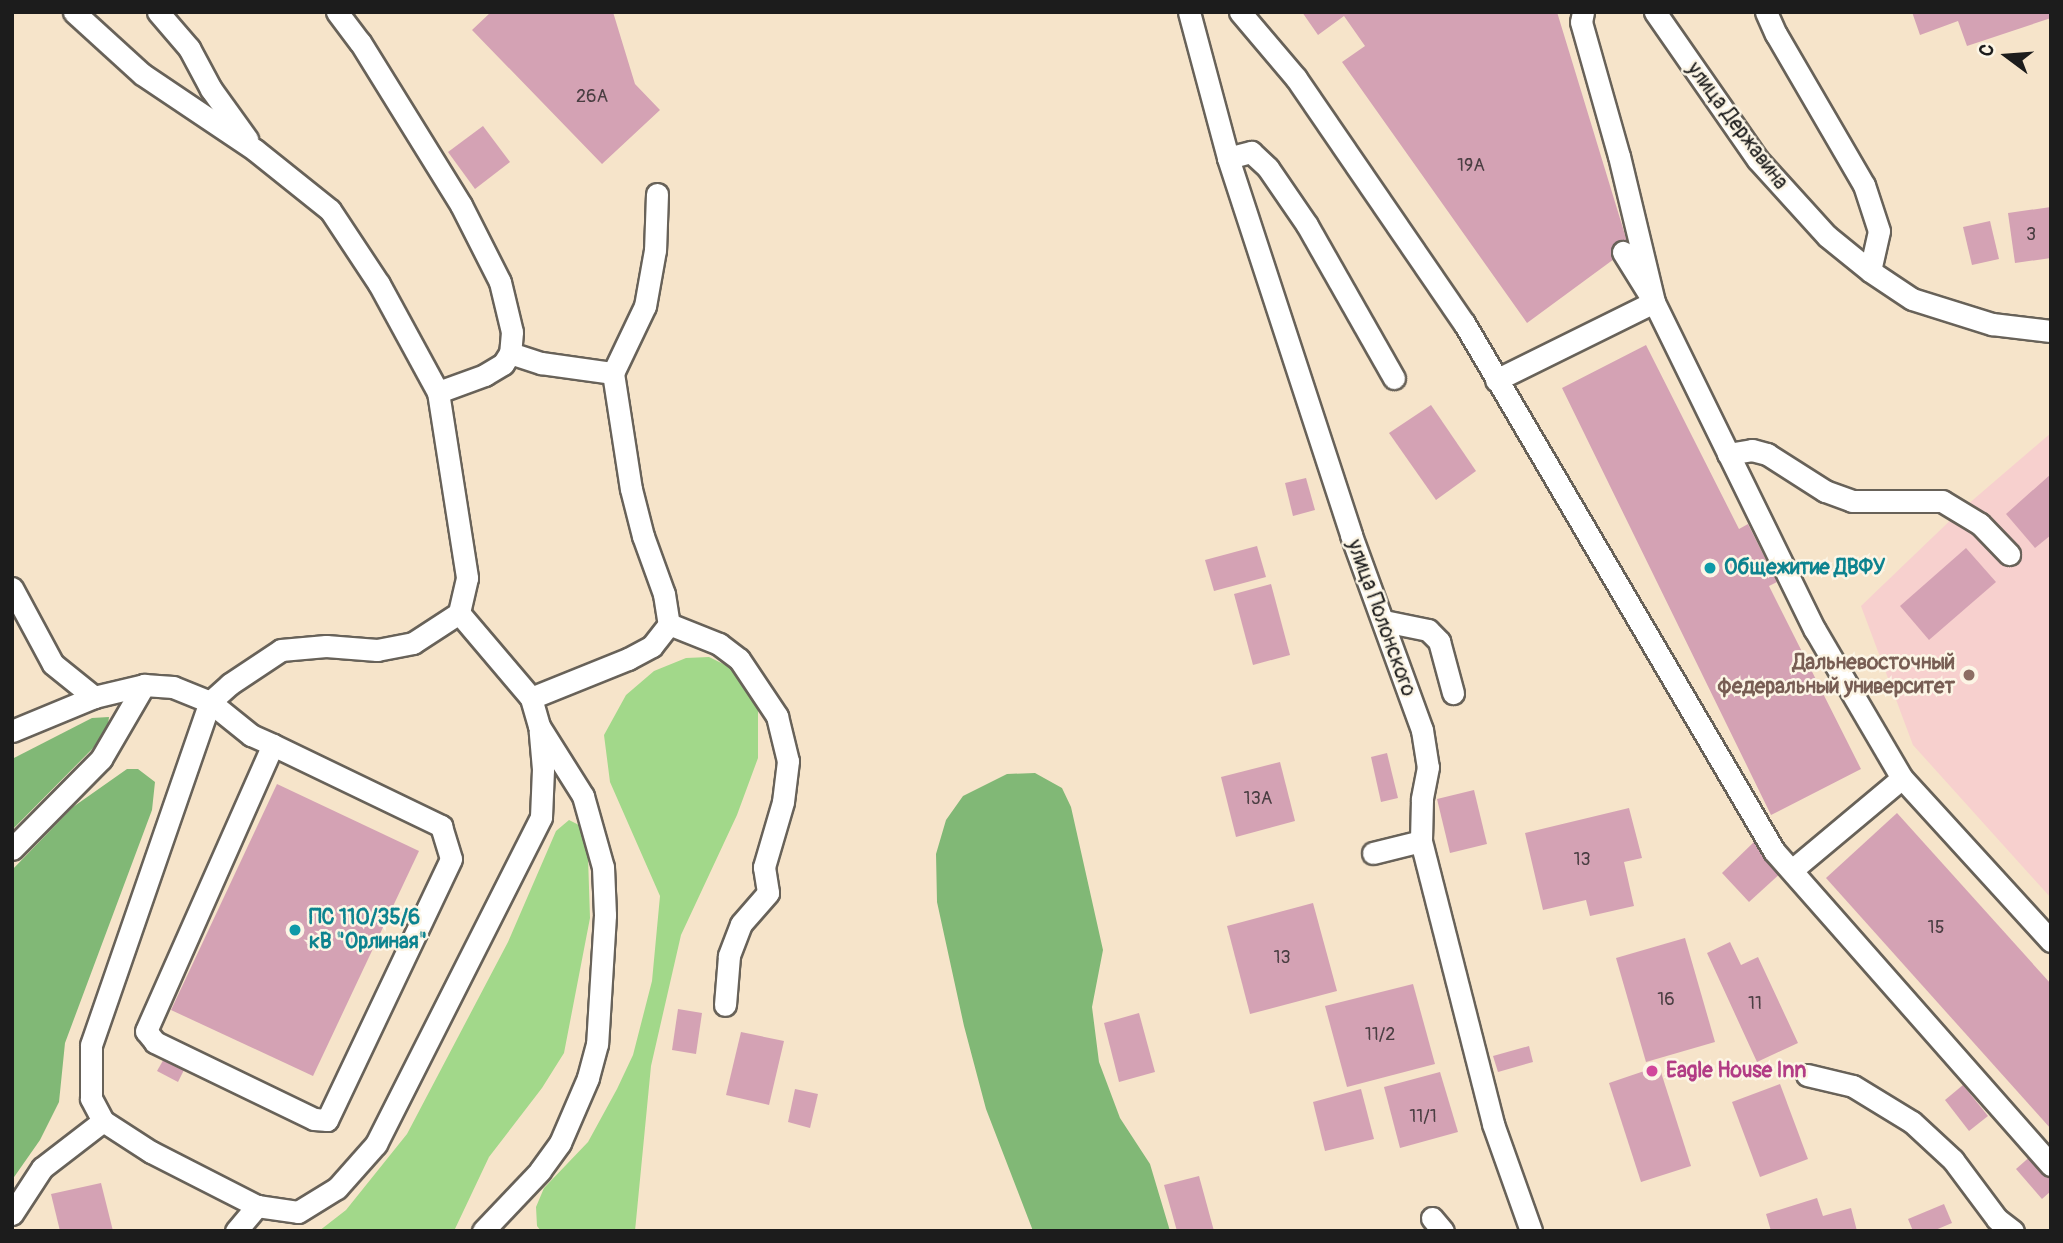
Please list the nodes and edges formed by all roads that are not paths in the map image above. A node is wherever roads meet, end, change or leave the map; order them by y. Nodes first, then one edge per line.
1 (74, 12) edge
2 (158, 12) edge
3 (337, 12) edge
4 (1189, 12) edge
5 (1240, 12) edge
6 (1583, 12) edge
7 (1655, 12) edge
8 (1766, 12) edge
9 (255, 150) junction
10 (1228, 158) junction
11 (657, 194) dead end
12 (1623, 252) dead end
13 (1870, 271) junction
14 (1654, 302) junction
15 (2051, 331) edge
16 (510, 353) junction
17 (613, 373) junction
18 (1394, 377) dead end
19 (1496, 380) junction
20 (438, 392) junction
21 (1728, 454) junction
22 (2008, 554) dead end
23 (12, 588) edge
24 (459, 613) junction
25 (1384, 621) junction
26 (669, 624) junction
27 (144, 685) junction
28 (1453, 693) dead end
29 (94, 697) junction
30 (531, 698) junction
31 (210, 702) junction
32 (539, 726) junction
33 (12, 731) edge
34 (273, 745) junction
35 (1902, 778) junction
36 (1421, 841) junction
37 (12, 849) edge
38 (1373, 853) dead end
39 (1792, 870) junction
40 (2051, 941) edge
41 (725, 1005) dead end
42 (1807, 1075) dead end
43 (103, 1121) junction
44 (2051, 1165) edge
45 (257, 1206) junction
46 (12, 1214) edge
47 (236, 1231) edge
48 (483, 1231) edge
49 (1531, 1231) edge
50 (2014, 1231) edge

1 - 9 lane
2 - 9 lane
3 - 16 lane
4 - 10 lane, улица Полонского
5 - 19 lane
6 - 14 lane
7 - 13 lane, улица Державина
8 - 13 lane
9 - 20 lane
10 - 18 lane
10 - 25 lane, улица Полонского
11 - 17 lane
12 - 14 lane
13 - 15 lane, улица Державина
14 - 19 lane
14 - 21 lane
16 - 17 lane
16 - 20 lane
17 - 26 lane
19 - 39 lane
20 - 24 lane
21 - 22 lane
21 - 35 lane
23 - 29 lane
24 - 30 lane
24 - 31 lane
25 - 28 lane
25 - 36 lane, улица Полонского
26 - 30 lane
26 - 41 lane
27 - 29 lane
27 - 31 lane
27 - 37 lane
29 - 33 lane
30 - 32 lane
31 - 34 lane
31 - 43 lane
32 - 45 lane
32 - 48 lane
34 - 34 lane
35 - 39 lane
35 - 40 lane
36 - 38 lane
36 - 49 lane, улица Полонского
39 - 44 lane
42 - 50 lane
43 - 45 lane
43 - 46 lane
45 - 47 lane

